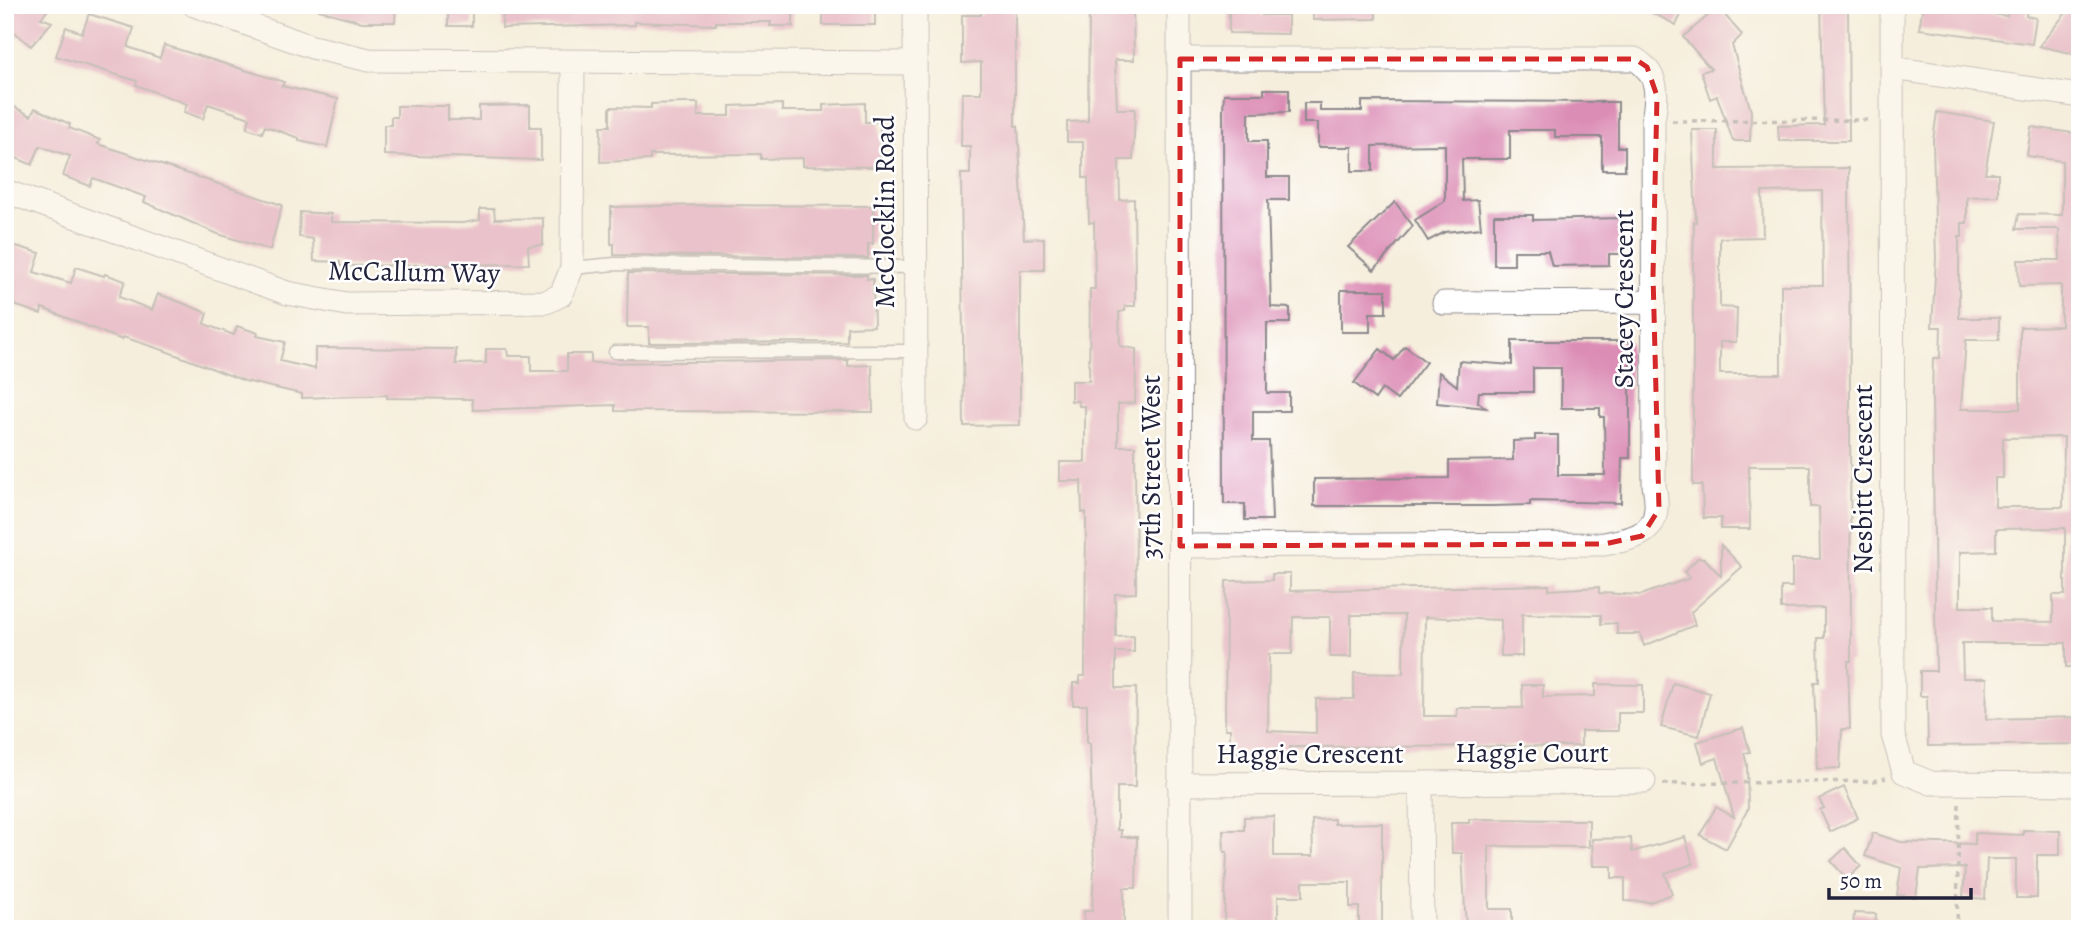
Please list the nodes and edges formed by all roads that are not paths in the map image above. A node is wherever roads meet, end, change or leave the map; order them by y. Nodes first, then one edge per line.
1 (194, 5) edge
2 (915, 5) edge
3 (1179, 5) edge
4 (1892, 5) edge
5 (1180, 59) junction
6 (573, 62) junction
7 (915, 63) junction
8 (1892, 68) junction
9 (2080, 96) edge
10 (5, 191) edge
11 (915, 267) junction
12 (572, 268) junction
13 (1654, 302) junction
14 (1444, 303) dead end
15 (915, 351) junction
16 (615, 352) dead end
17 (916, 418) dead end
18 (1180, 546) junction
19 (1644, 782) dead end
20 (1421, 783) junction
21 (1179, 784) junction
22 (2080, 784) edge
23 (1180, 929) edge
24 (1422, 929) edge

1 - 6 street
2 - 7 street, McClocklin Road
3 - 5 street, 37th Street West
4 - 8 street, Nesbitt Crescent
5 - 13 street, Stacey Crescent
5 - 18 street, 37th Street West
6 - 7 street
6 - 12 street, McCallum Way
7 - 11 street, McClocklin Road
8 - 9 street
8 - 22 street, Nesbitt Crescent
10 - 12 street, McCallum Way
11 - 12 lane
11 - 15 street, McClocklin Road
13 - 14 street
13 - 18 street, Stacey Crescent
15 - 16 lane
15 - 17 street, McClocklin Road
18 - 21 street, 37th Street West
19 - 20 street, Haggie Court
20 - 21 street, Haggie Crescent
20 - 24 street, Haggie Crescent
21 - 23 street, 37th Street West

